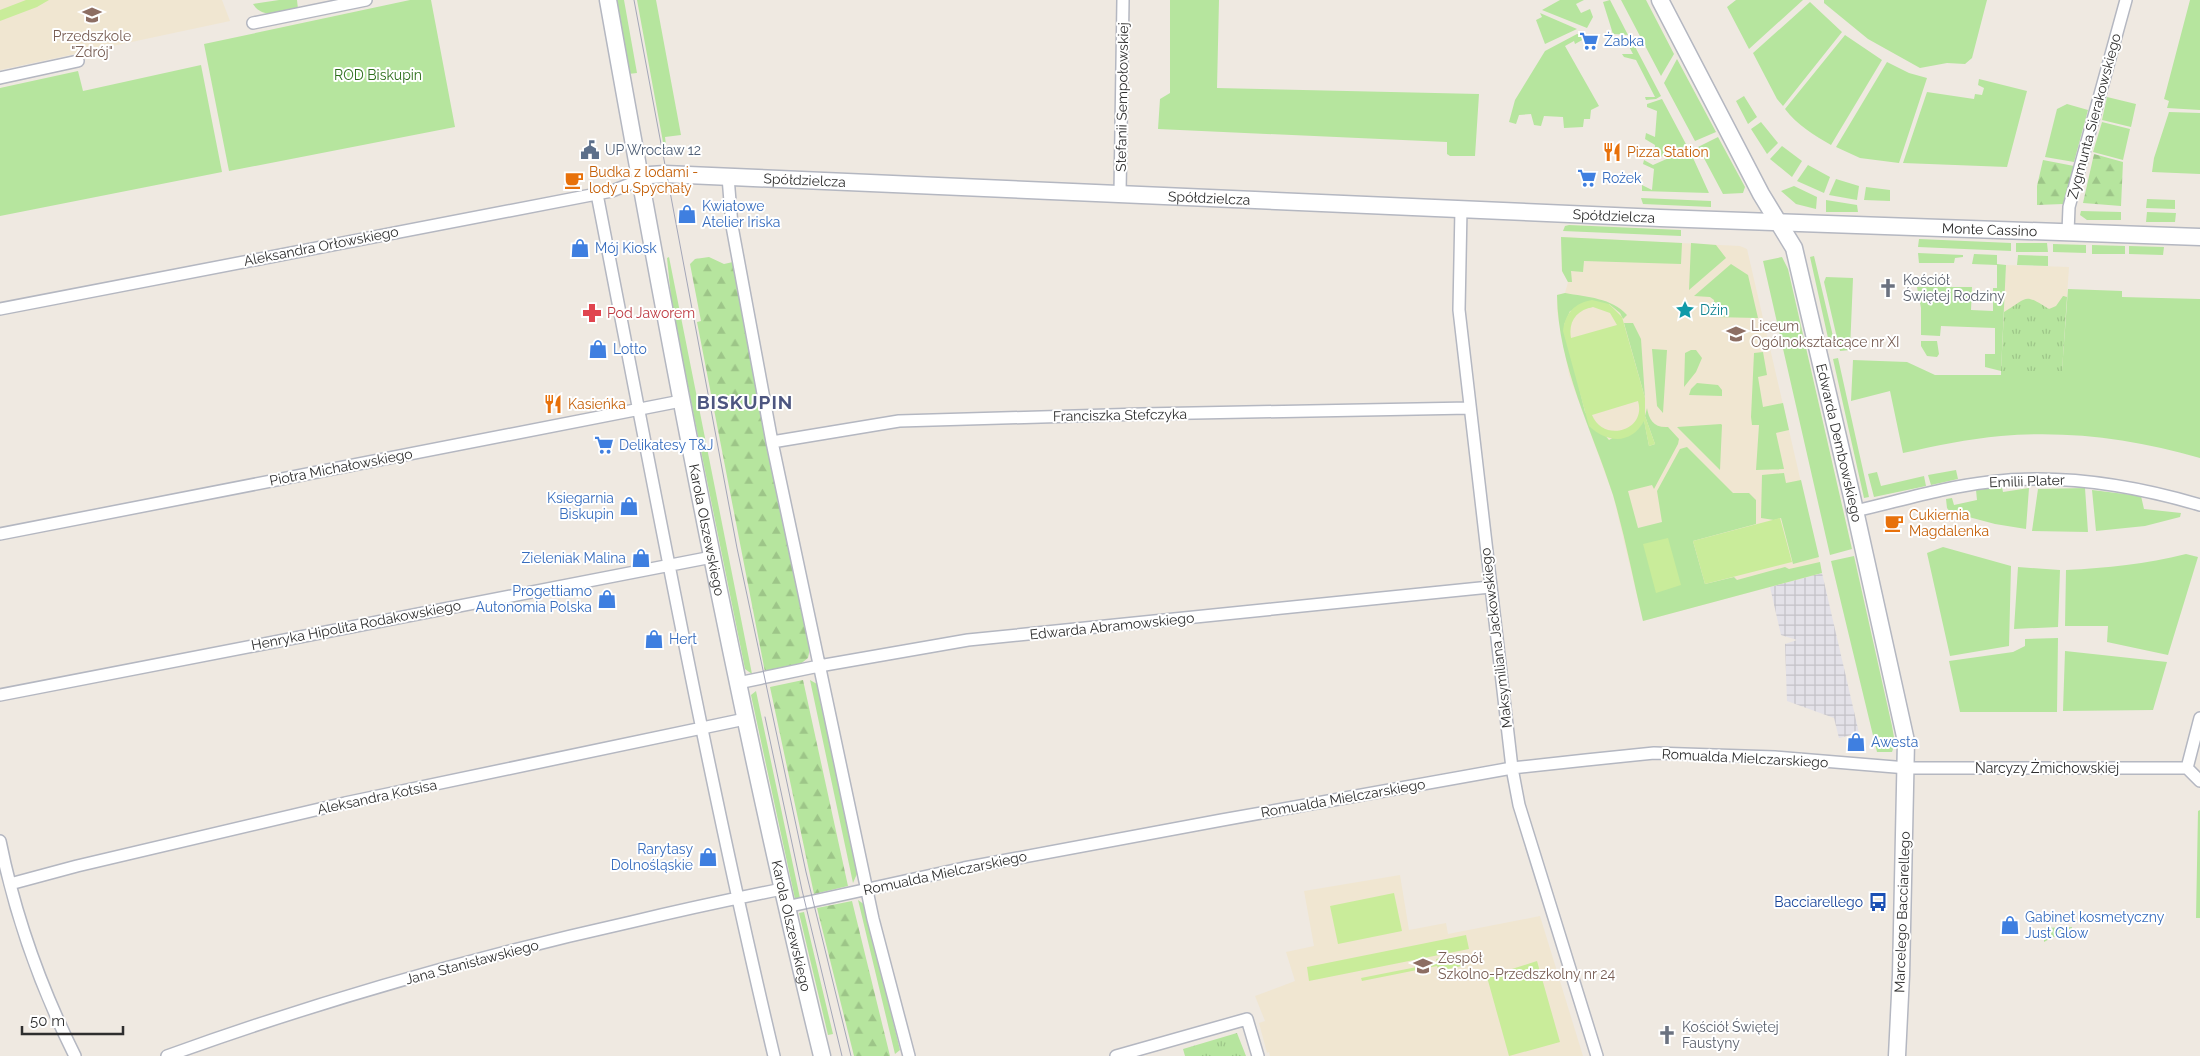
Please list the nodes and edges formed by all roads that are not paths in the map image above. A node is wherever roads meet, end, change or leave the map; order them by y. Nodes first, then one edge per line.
1 (366, 0) edge
2 (608, 0) edge
3 (1123, 0) edge
4 (1660, 0) edge
5 (2126, 0) edge
6 (253, 23) dead end
7 (78, 61) dead end
8 (0, 78) edge
9 (728, 177) junction
10 (640, 180) junction
11 (597, 194) junction
12 (1120, 194) junction
13 (1461, 209) junction
14 (1779, 222) junction
15 (2068, 232) junction
16 (2200, 237) edge
17 (0, 308) edge
18 (682, 401) junction
19 (1470, 408) junction
20 (638, 409) junction
21 (772, 442) junction
22 (2200, 506) edge
23 (1855, 511) junction
24 (0, 534) edge
25 (712, 556) junction
26 (668, 565) junction
27 (1490, 588) junction
28 (819, 666) junction
29 (738, 683) junction
30 (0, 695) edge
31 (2200, 718) edge
32 (745, 719) junction
33 (701, 728) junction
34 (1512, 768) junction
35 (1907, 768) junction
36 (2187, 768) junction
37 (2200, 781) edge
38 (0, 841) edge
39 (10, 884) junction
40 (782, 889) junction
41 (867, 889) junction
42 (736, 898) junction
43 (786, 907) junction
44 (75, 1056) edge
45 (168, 1056) edge
46 (774, 1056) edge
47 (821, 1056) edge
48 (909, 1056) edge
49 (1116, 1056) edge
50 (1258, 1056) edge
51 (1597, 1056) edge
52 (1897, 1056) edge

1 - 6 street
2 - 10 street, Karola Olszewskiego
3 - 12 street, Stefanii Sempołowskiej
4 - 14 street, Edwarda Dembowskiego
5 - 15 street, Zygmunta Sierakowskiego
7 - 8 street
9 - 10 street, Spółdzielcza
9 - 12 street, Spółdzielcza
9 - 21 street
10 - 11 street, Aleksandra Orłowskiego
10 - 18 street, Karola Olszewskiego
11 - 17 street, Aleksandra Orłowskiego
11 - 20 street
12 - 13 street, Spółdzielcza
13 - 14 street, Spółdzielcza
13 - 19 street, Maksymiliana Jackowskiego
14 - 15 street, Monte Cassino
14 - 23 street, Edwarda Dembowskiego
15 - 16 street, Monte Cassino
18 - 20 street, Piotra Michałowskiego
18 - 25 street, Karola Olszewskiego
19 - 21 street, Franciszka Stefczyka
19 - 27 street, Maksymiliana Jackowskiego
20 - 24 street, Piotra Michałowskiego
20 - 26 street
21 - 28 street
22 - 23 street, Emilii Plater
23 - 35 street, Edwarda Dembowskiego
25 - 26 street, Henryka Hipolita Rodakowskiego
25 - 29 street, Karola Olszewskiego
26 - 30 street, Henryka Hipolita Rodakowskiego
26 - 33 street
27 - 28 street, Edwarda Abramowskiego
27 - 34 street, Maksymiliana Jackowskiego
28 - 29 street, Edwarda Abramowskiego
28 - 41 street
29 - 32 street, Karola Olszewskiego
31 - 36 street
32 - 33 street, Aleksandra Kotsisa
32 - 40 street, Karola Olszewskiego
33 - 39 street, Aleksandra Kotsisa
33 - 42 street
34 - 35 street, Romualda Mielczarskiego
34 - 41 street, Romualda Mielczarskiego
34 - 51 street, Maksymiliana Jackowskiego
35 - 36 street, Narcyzy Żmichowskiej
35 - 52 street, Marcelego Bacciarellego
36 - 37 street
38 - 39 street
39 - 44 street
40 - 42 street, Jana Stanisławskiego
40 - 43 street, Karola Olszewskiego
41 - 43 street, Romualda Mielczarskiego
41 - 48 street
42 - 45 street, Jana Stanisławskiego
42 - 46 street
43 - 47 street, Karola Olszewskiego
49 - 50 street

